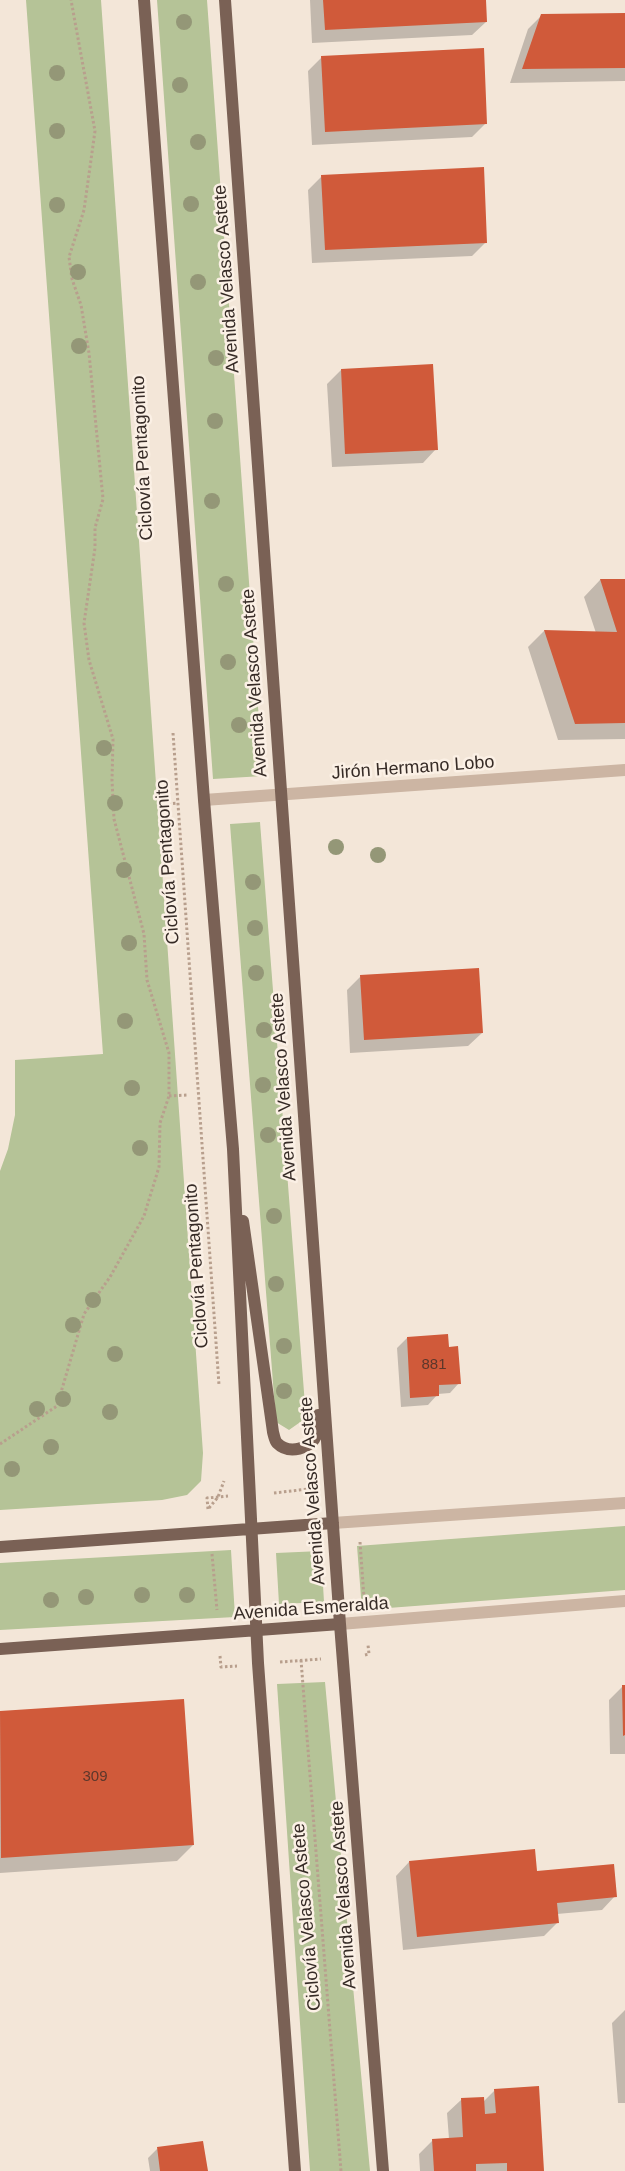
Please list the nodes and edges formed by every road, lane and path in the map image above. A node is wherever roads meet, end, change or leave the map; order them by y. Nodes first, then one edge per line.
1 (71, 0) edge
2 (144, 0) edge
3 (226, 0) edge
4 (173, 724) dead end
5 (625, 770) edge
6 (280, 795) junction
7 (204, 800) junction
8 (188, 1095) dead end
9 (169, 1096) junction
10 (233, 1149) junction
11 (321, 1348) junction
12 (220, 1393) dead end
13 (0, 1444) edge
14 (224, 1475) dead end
15 (313, 1489) dead end
16 (274, 1493) dead end
17 (231, 1496) dead end
18 (218, 1497) junction
19 (625, 1503) edge
20 (208, 1508) junction
21 (199, 1510) dead end
22 (333, 1524) junction
23 (252, 1529) junction
24 (360, 1537) dead end
25 (0, 1547) edge
26 (212, 1551) dead end
27 (364, 1600) dead end
28 (625, 1601) edge
29 (217, 1616) dead end
30 (340, 1624) junction
31 (257, 1630) junction
32 (0, 1649) edge
33 (220, 1653) dead end
34 (325, 1658) dead end
35 (301, 1660) junction
36 (277, 1662) dead end
37 (242, 1665) dead end
38 (295, 2171) edge
39 (341, 2171) edge
40 (383, 2171) edge

1 - 9 path
2 - 7 main road
3 - 6 main road, Avenida Velasco Astete
4 - 12 path, Ciclovía Pentagonito
5 - 6 street, Jirón Hermano Lobo
6 - 7 street, Jirón Hermano Lobo
6 - 11 main road, Avenida Velasco Astete
7 - 10 main road
8 - 9 path
9 - 13 path
10 - 11 main road
10 - 23 main road
11 - 22 main road, Avenida Velasco Astete
14 - 18 path
15 - 16 path
17 - 18 path
18 - 20 path
18 - 20 path
19 - 22 street
20 - 21 path
22 - 23 main road
22 - 30 main road, Avenida Velasco Astete
23 - 25 main road
23 - 31 main road
24 - 27 path
26 - 29 path
28 - 30 street, Avenida Esmeralda
30 - 31 main road, Avenida Esmeralda
30 - 40 main road, Avenida Velasco Astete
31 - 32 main road, Avenida Esmeralda
31 - 38 main road
33 - 37 path
34 - 35 path
35 - 36 path
35 - 39 path, Ciclovía Velasco Astete

